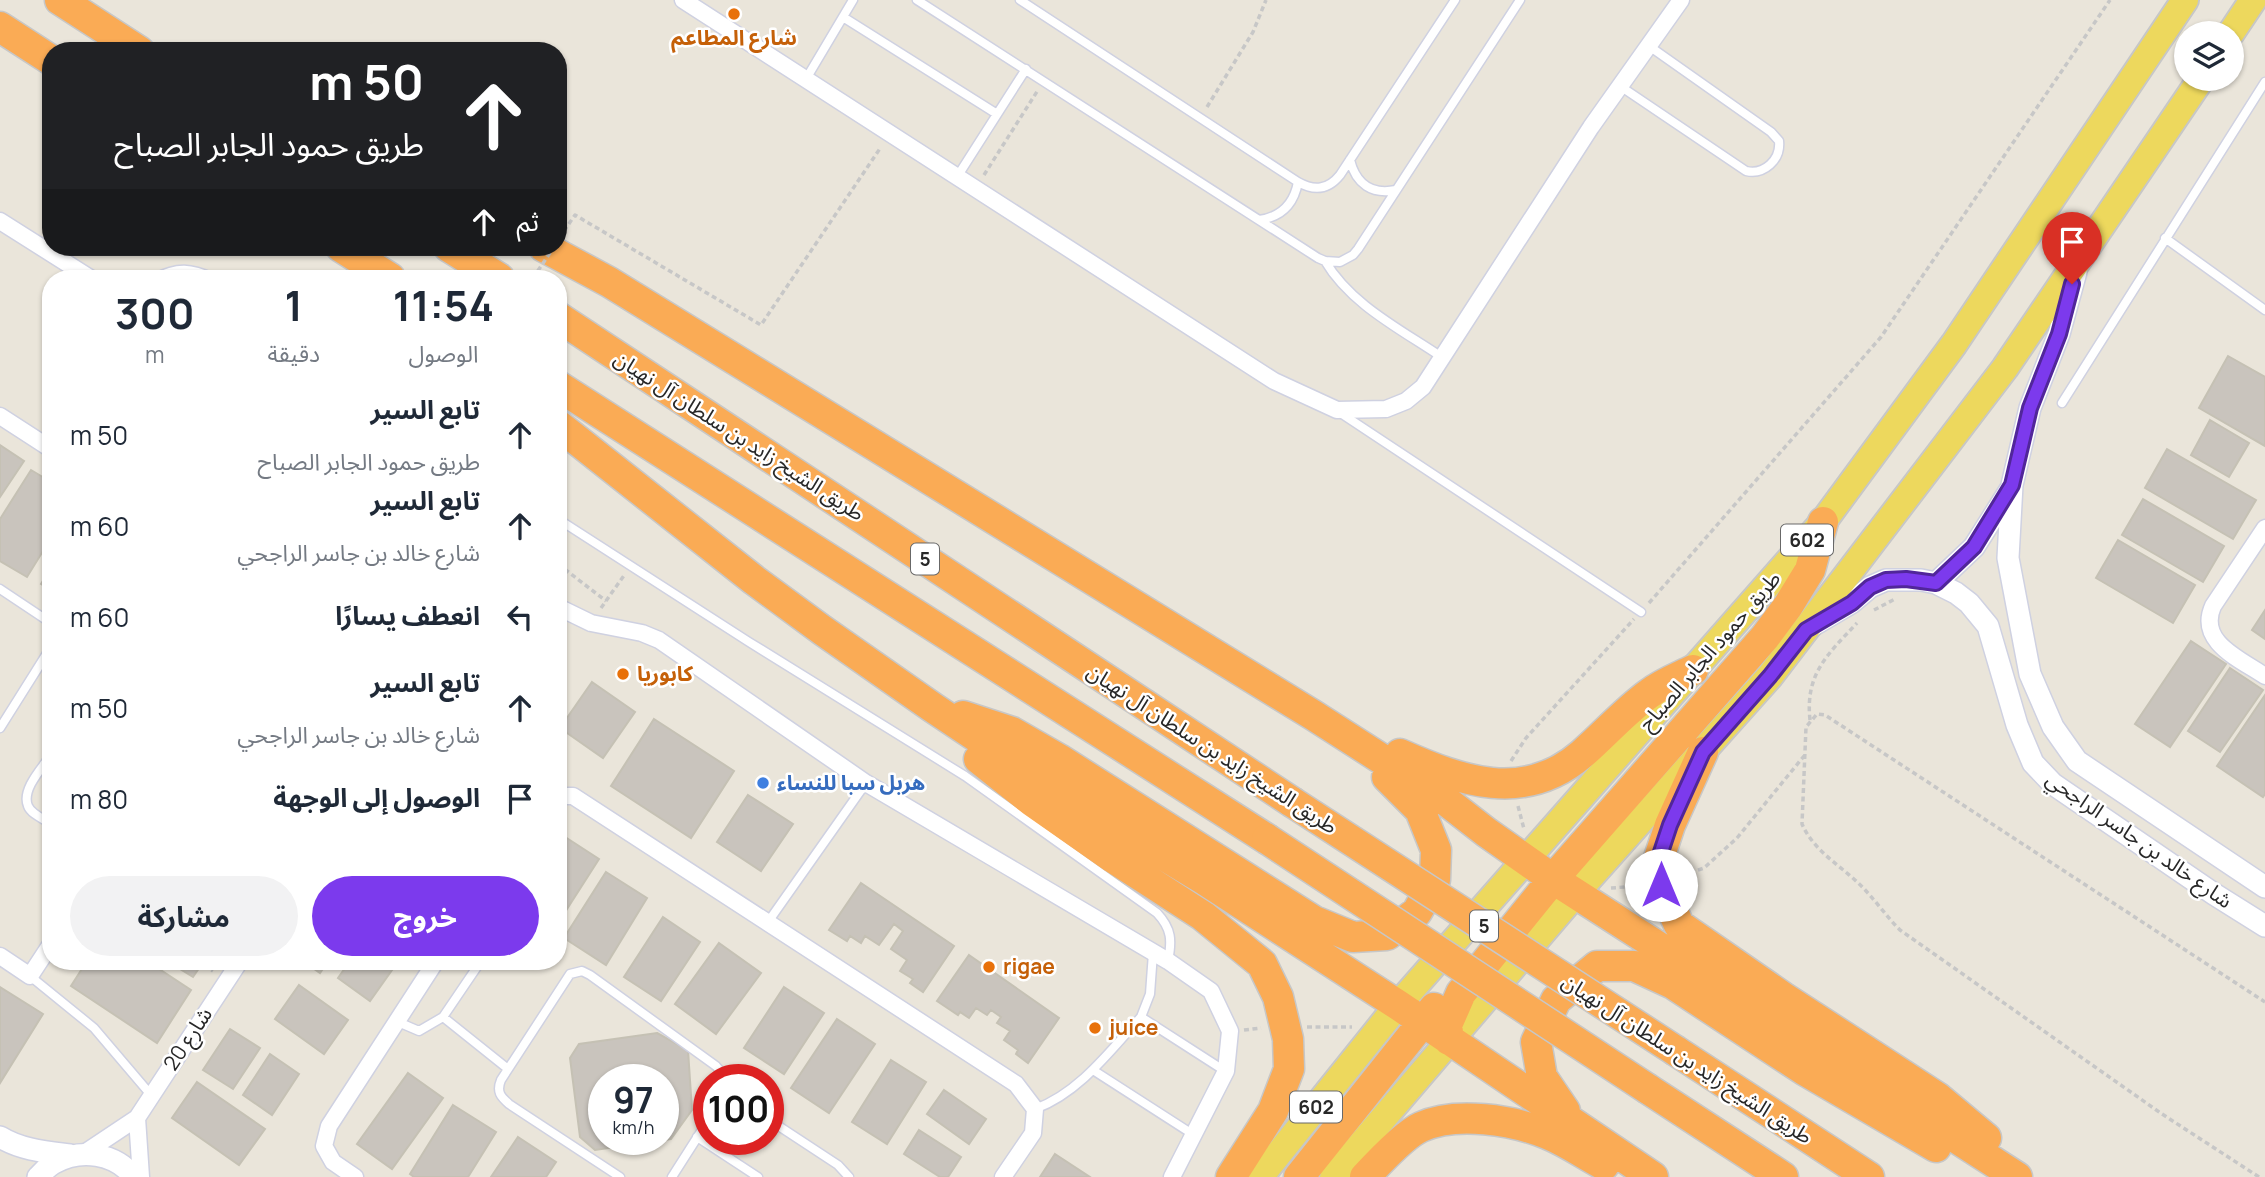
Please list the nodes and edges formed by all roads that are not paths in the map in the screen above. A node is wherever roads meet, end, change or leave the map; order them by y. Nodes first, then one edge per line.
1 (61, 0) edge
2 (683, 0) edge
3 (853, 0) edge
4 (917, 0) edge
5 (1020, 0) edge
6 (1455, 0) edge
7 (1520, 0) edge
8 (1681, 0) edge
9 (2185, 0) edge
10 (2253, 0) edge
11 (843, 17) junction
12 (2239, 21) edge
13 (0, 27) edge
14 (128, 42) edge
15 (1649, 46) junction
16 (42, 54) edge
17 (1026, 69) junction
18 (806, 79) junction
19 (2265, 82) edge
20 (1620, 86) junction
21 (2193, 91) edge
22 (997, 114) junction
23 (1350, 160) junction
24 (957, 177) junction
25 (1298, 182) junction
26 (1396, 190) junction
27 (1259, 220) junction
28 (0, 221) edge
29 (2165, 238) junction
30 (42, 248) edge
31 (55, 256) edge
32 (336, 256) edge
33 (355, 256) edge
34 (464, 256) edge
35 (561, 256) edge
36 (2079, 259) junction
37 (1325, 261) junction
38 (77, 270) edge
39 (171, 270) edge
40 (197, 270) edge
41 (354, 270) edge
42 (377, 270) edge
43 (486, 270) edge
44 (2265, 310) edge
45 (567, 323) edge
46 (1443, 358) junction
47 (567, 392) edge
48 (2062, 403) dead end
49 (1337, 410) junction
50 (0, 416) edge
51 (567, 432) edge
52 (42, 443) edge
53 (2012, 485) junction
54 (1823, 522) junction
55 (567, 525) edge
56 (2265, 528) edge
57 (1936, 583) junction
58 (0, 589) edge
59 (567, 611) edge
60 (1641, 612) road end
61 (42, 617) edge
62 (1806, 630) junction
63 (42, 661) edge
64 (1693, 670) junction
65 (2265, 676) edge
66 (932, 707) junction
67 (1313, 715) junction
68 (0, 728) edge
69 (1347, 738) junction
70 (1703, 752) junction
71 (42, 768) edge
72 (866, 783) junction
73 (567, 796) edge
74 (42, 818) edge
75 (2204, 846) junction
76 (1526, 847) junction
77 (2178, 869) junction
78 (1564, 886) junction
79 (2265, 887) edge
80 (768, 922) junction
81 (2265, 926) edge
82 (0, 956) edge
83 (1160, 957) junction
84 (42, 958) edge
85 (234, 970) edge
86 (430, 970) edge
87 (475, 970) edge
88 (30, 976) junction
89 (1398, 1005) junction
90 (443, 1017) junction
91 (1141, 1017) junction
92 (398, 1022) junction
93 (1422, 1022) junction
94 (1450, 1040) junction
95 (713, 1064) edge
96 (508, 1069) junction
97 (1093, 1070) junction
98 (1226, 1071) junction
99 (152, 1095) junction
100 (1035, 1109) junction
101 (137, 1118) junction
102 (1576, 1126) junction
103 (784, 1130) edge
104 (1194, 1135) junction
105 (0, 1137) edge
106 (693, 1143) edge
107 (78, 1155) junction
108 (724, 1155) edge
109 (37, 1177) edge
110 (134, 1177) edge
111 (141, 1177) edge
112 (355, 1177) edge
113 (620, 1177) edge
114 (672, 1177) edge
115 (758, 1177) edge
116 (849, 1177) edge
117 (1003, 1177) edge
118 (1172, 1177) edge
119 (1231, 1177) edge
120 (1260, 1177) edge
121 (1299, 1177) edge
122 (1332, 1177) edge
123 (1365, 1177) edge
124 (1625, 1177) edge
125 (1653, 1177) edge
126 (1783, 1177) edge
127 (1869, 1177) edge
128 (2000, 1177) edge
129 (2017, 1177) edge
130 (2027, 1177) edge

1 - 14 highway
2 - 18 street
3 - 11 lane
4 - 17 lane
5 - 25 lane
6 - 23 lane
7 - 26 lane
8 - 15 street
9 - 54 main road, طريق حمود الجابر الصباح / 602
10 - 12 main road
11 - 18 lane
11 - 22 lane
13 - 16 highway
15 - 20 street
15 - 20 lane
17 - 22 lane
17 - 27 lane
18 - 24 street
19 - 29 lane
20 - 46 street
21 - 36 main road, 602
22 - 24 lane
23 - 25 lane
23 - 26 lane
24 - 49 street
25 - 27 lane
26 - 37 lane
27 - 37 lane
28 - 30 street
29 - 44 lane
29 - 48 lane
31 - 38 street
32 - 41 highway
33 - 42 highway
34 - 43 highway
35 - 67 highway
36 - 53 street, شارع خالد بن جاسر الراجحي
36 - 62 main road, 602
37 - 46 lane
39 - 40 lane
45 - 127 highway, طريق الشيخ زايد بن سلطان آل نهيان / 5, bridge
46 - 49 street
47 - 126 highway, 5, bridge
49 - 60 lane
50 - 52 street
51 - 66 highway
53 - 57 street
53 - 75 street, شارع خالد بن جاسر الراجحي
54 - 64 main road, طريق حمود الجابر الصباح / 602
54 - 78 highway
55 - 83 lane
56 - 65 street
57 - 62 street, شارع خالد بن جاسر الراجحي
57 - 77 street, شارع خالد بن جاسر الراجحي
58 - 61 lane
59 - 72 street
62 - 70 main road, 602
63 - 68 lane
64 - 67 highway
64 - 76 main road, طريق حمود الجابر الصباح / 602
66 - 69 highway
66 - 89 highway
66 - 119 highway
67 - 69 highway
69 - 76 highway
70 - 78 main road, 602
70 - 130 highway
71 - 74 lane
72 - 80 lane
72 - 83 street
73 - 80 street
75 - 77 street
75 - 79 street, شارع خالد بن جاسر الراجحي
76 - 78 highway
76 - 89 main road, طريق حمود الجابر الصباح / 602
76 - 93 highway
77 - 81 street, شارع خالد بن جاسر الراجحي
78 - 94 highway
78 - 129 highway
80 - 100 street
82 - 88 street
83 - 91 lane
83 - 98 street
84 - 88 street
85 - 99 street, شارع 20
86 - 92 street
87 - 90 lane
88 - 99 lane
89 - 93 highway
89 - 120 main road, طريق حمود الجابر الصباح / 602
90 - 92 lane
90 - 96 lane
91 - 97 lane
91 - 98 lane
92 - 112 street
93 - 94 highway
93 - 121 highway
94 - 102 highway
94 - 122 main road, 602
95 - 96 lane
96 - 113 lane
97 - 100 lane
97 - 104 lane
98 - 104 street
99 - 101 street, شارع 20
100 - 117 street
101 - 107 street, شارع 20
101 - 111 street
102 - 125 highway
102 - 128 highway
103 - 116 lane
104 - 118 street
105 - 107 street
106 - 114 lane
107 - 109 street
107 - 110 street
108 - 115 lane
123 - 124 highway

